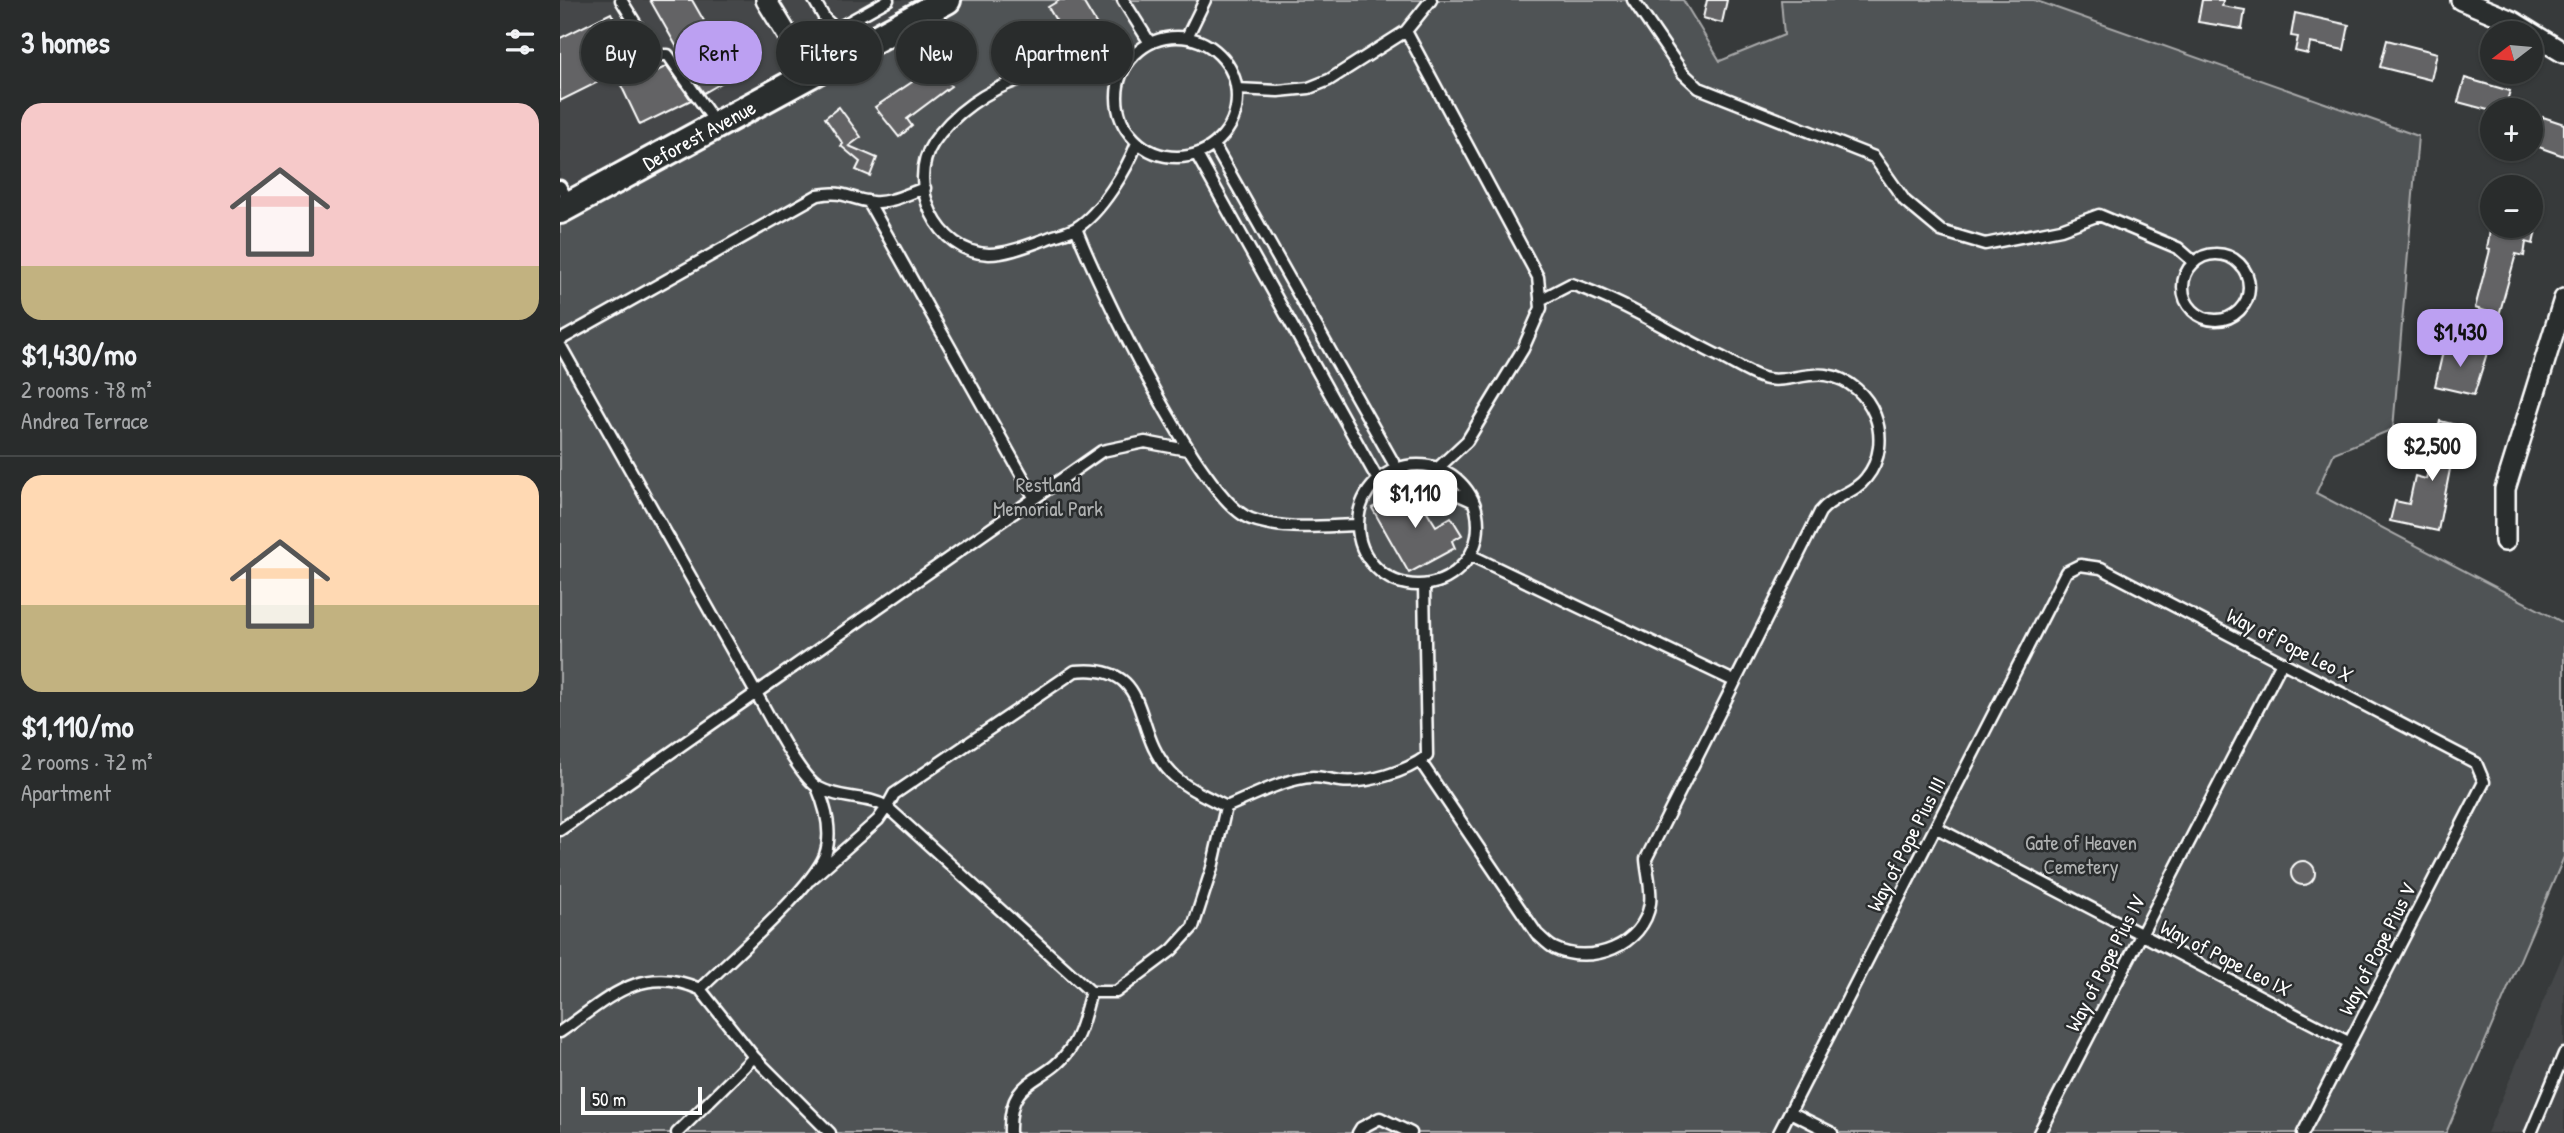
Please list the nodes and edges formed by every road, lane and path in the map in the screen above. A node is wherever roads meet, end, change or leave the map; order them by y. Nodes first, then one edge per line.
1 (621, 0) edge
2 (766, 0) edge
3 (814, 0) edge
4 (888, 0) edge
5 (947, 0) edge
6 (1123, 0) edge
7 (1205, 0) edge
8 (1431, 0) edge
9 (1633, 0) edge
10 (2461, 0) edge
11 (779, 21) edge
12 (1406, 31) junction
13 (882, 36) edge
14 (1187, 37) junction
15 (1150, 43) junction
16 (2564, 53) edge
17 (1133, 56) edge
18 (795, 84) edge
19 (1008, 84) edge
20 (1118, 84) edge
21 (1237, 89) junction
22 (718, 126) junction
23 (1137, 143) junction
24 (1214, 145) junction
25 (1197, 155) junction
26 (925, 188) junction
27 (564, 200) edge
28 (868, 201) junction
29 (1076, 228) junction
30 (2194, 262) junction
31 (2564, 299) edge
32 (1540, 300) junction
33 (560, 342) edge
34 (1188, 450) junction
35 (1438, 468) junction
36 (1397, 469) junction
37 (1378, 480) junction
38 (1418, 480) dead end
39 (1436, 485) dead end
40 (1034, 498) junction
41 (1473, 501) junction
42 (1357, 525) junction
43 (2505, 541) dead end
44 (1470, 555) junction
45 (2066, 572) joint
46 (1424, 585) junction
47 (2282, 662) junction
48 (1734, 681) junction
49 (756, 693) junction
50 (1420, 761) junction
51 (2484, 782) joint
52 (817, 787) junction
53 (887, 807) junction
54 (1226, 807) junction
55 (1937, 828) junction
56 (560, 830) edge
57 (810, 880) junction
58 (2140, 935) junction
59 (700, 989) junction
60 (1091, 992) junction
61 (560, 1031) edge
62 (2350, 1043) junction
63 (2564, 1054) edge
64 (754, 1057) junction
65 (1790, 1112) junction
66 (677, 1133) edge
67 (830, 1133) edge
68 (1010, 1133) edge
69 (1358, 1133) edge
70 (1411, 1133) edge
71 (1779, 1133) edge
72 (1832, 1133) edge
73 (2039, 1133) edge
74 (2303, 1133) edge
75 (2531, 1133) edge

1 - 22 lane
2 - 11 street
3 - 4 lane
5 - 13 street, Deforest Avenue
6 - 15 lane
7 - 14 lane
8 - 12 lane
9 - 30 lane
10 - 16 street
12 - 21 lane
12 - 32 lane
14 - 15 lane
14 - 21 lane
15 - 17 lane
18 - 22 street, Deforest Avenue
19 - 26 lane
20 - 23 lane
21 - 24 lane
22 - 27 street, Deforest Avenue
23 - 25 lane
23 - 29 lane
24 - 25 lane
24 - 36 lane
25 - 37 lane
26 - 28 lane
26 - 29 lane
28 - 33 lane
28 - 40 lane
29 - 34 lane
30 - 30 lane
31 - 43 street
32 - 35 lane
32 - 48 lane
33 - 49 lane
34 - 40 lane
34 - 42 lane
35 - 36 lane
35 - 41 lane
36 - 37 lane
36 - 38 lane
37 - 42 lane
39 - 41 lane
40 - 49 lane
41 - 44 lane
42 - 46 lane
44 - 46 lane
44 - 48 lane
45 - 47 lane, Way of Pope Leo X
45 - 55 lane, Way of Pope Pius III
46 - 50 lane
47 - 51 lane, Way of Pope Leo X
47 - 58 lane, Way of Pope Pius IV
48 - 50 lane
49 - 52 lane
49 - 56 lane
50 - 54 lane
51 - 62 lane, Way of Pope Pius V
52 - 53 lane
52 - 57 lane
53 - 54 lane
53 - 57 lane
53 - 60 lane
54 - 60 lane
55 - 58 lane, Way of Pope Leo IX
55 - 65 lane, Way of Pope Pius III
57 - 59 lane
58 - 62 lane, Way of Pope Leo IX
58 - 73 lane, Way of Pope Pius IV
59 - 61 lane
59 - 64 lane
60 - 68 lane
62 - 74 lane, Way of Pope Pius V
63 - 75 lane
64 - 66 lane
64 - 67 lane
65 - 71 lane, Way of Pope Pius III
65 - 72 lane
69 - 70 lane

